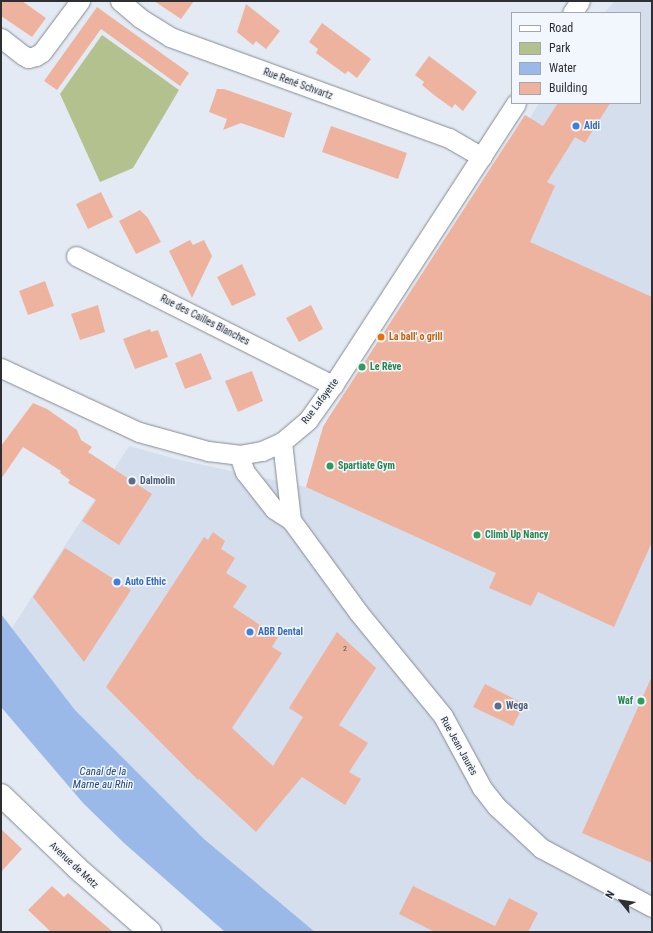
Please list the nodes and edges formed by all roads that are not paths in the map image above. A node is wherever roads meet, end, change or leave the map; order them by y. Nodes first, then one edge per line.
1 (80, 1) edge
2 (120, 1) edge
3 (580, 1) edge
4 (573, 12) edge
5 (1, 38) edge
6 (515, 104) edge
7 (482, 157) junction
8 (76, 256) dead end
9 (1, 368) edge
10 (333, 385) junction
11 (282, 442) junction
12 (239, 455) junction
13 (291, 520) junction
14 (1, 795) edge
15 (652, 907) edge
16 (150, 932) edge

1 - 5 street
2 - 7 street, Rue René Schvartz
3 - 4 street
6 - 7 street, Rue Lafayette
7 - 10 street, Rue Lafayette
8 - 10 street, Rue des Cailles Blanches
9 - 12 street, Rue Lafayette
10 - 11 street, Rue Lafayette
11 - 12 street, Rue Lafayette
11 - 13 street, Rue Jean Jaurès
12 - 13 street, Rue Jean Jaurès
13 - 15 street, Rue Jean Jaurès
14 - 16 main road, Avenue de Metz

